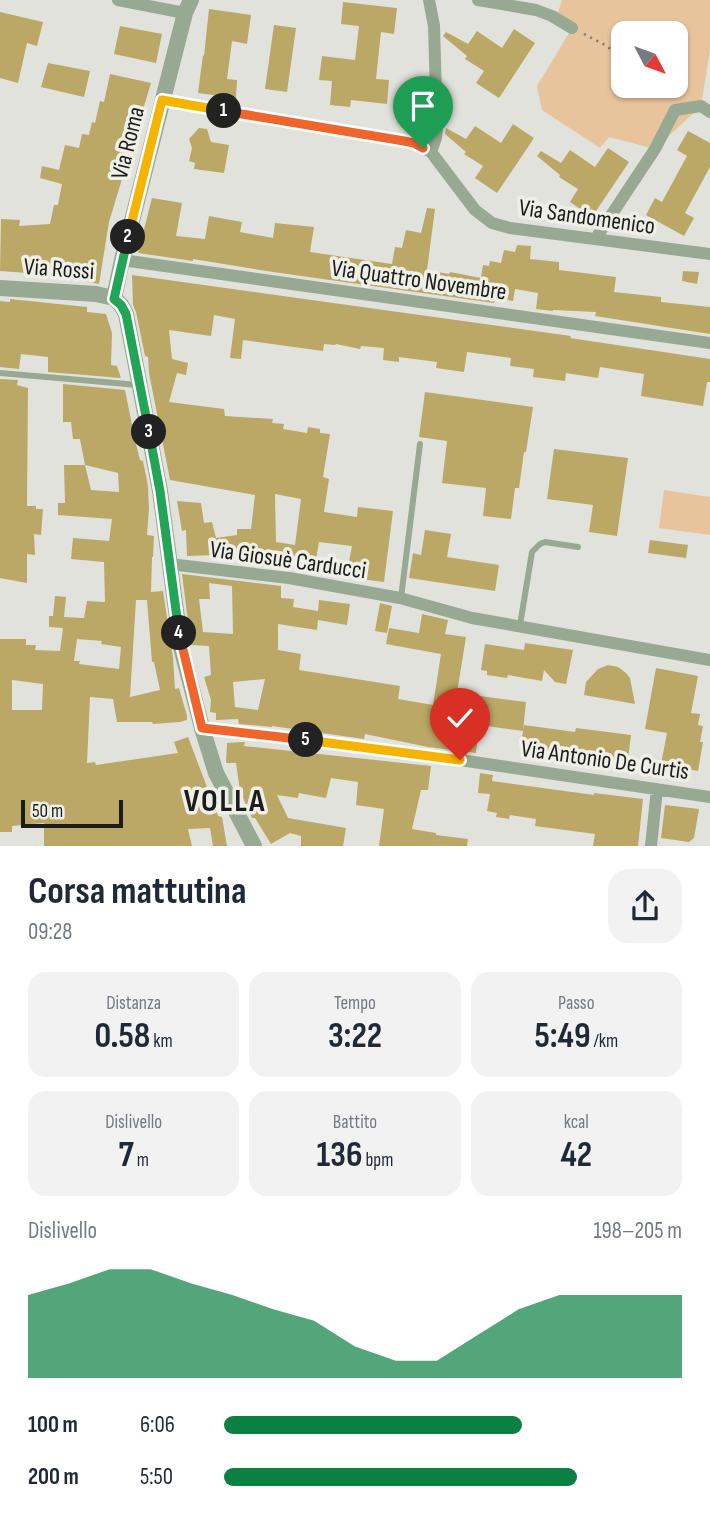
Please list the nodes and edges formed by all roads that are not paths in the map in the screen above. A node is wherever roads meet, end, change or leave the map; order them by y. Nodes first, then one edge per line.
1 (118, 0) edge
2 (429, 0) edge
3 (478, 0) edge
4 (188, 7) edge
5 (572, 28) road end
6 (162, 100) junction
7 (705, 109) edge
8 (431, 152) junction
9 (596, 239) junction
10 (710, 254) edge
11 (122, 260) junction
12 (0, 288) edge
13 (114, 299) junction
14 (710, 343) edge
15 (0, 373) edge
16 (140, 385) junction
17 (420, 444) dead end
18 (578, 547) dead end
19 (169, 564) junction
20 (400, 598) junction
21 (520, 625) junction
22 (710, 660) edge
23 (202, 728) junction
24 (657, 789) junction
25 (710, 797) edge
26 (254, 846) edge
27 (651, 846) edge

1 - 4 street
2 - 8 street
3 - 5 street
4 - 6 street, Via Roma
6 - 8 street
6 - 11 street, Via Roma
7 - 9 street
8 - 9 street, Via Sandomenico
9 - 10 street, Via Sandomenico
11 - 13 street, Via Roma
11 - 14 street, Via Quattro Novembre
12 - 13 street, Via Rossi
13 - 16 street
15 - 16 lane
16 - 19 street
17 - 20 lane
18 - 21 lane
19 - 20 street, Via Giosuè Carducci
19 - 23 street
20 - 21 street, Via Giosuè Carducci
21 - 22 street, Via Giosuè Carducci
23 - 24 street, Via Antonio De Curtis
23 - 26 street
24 - 25 street, Via Antonio De Curtis
24 - 27 street

